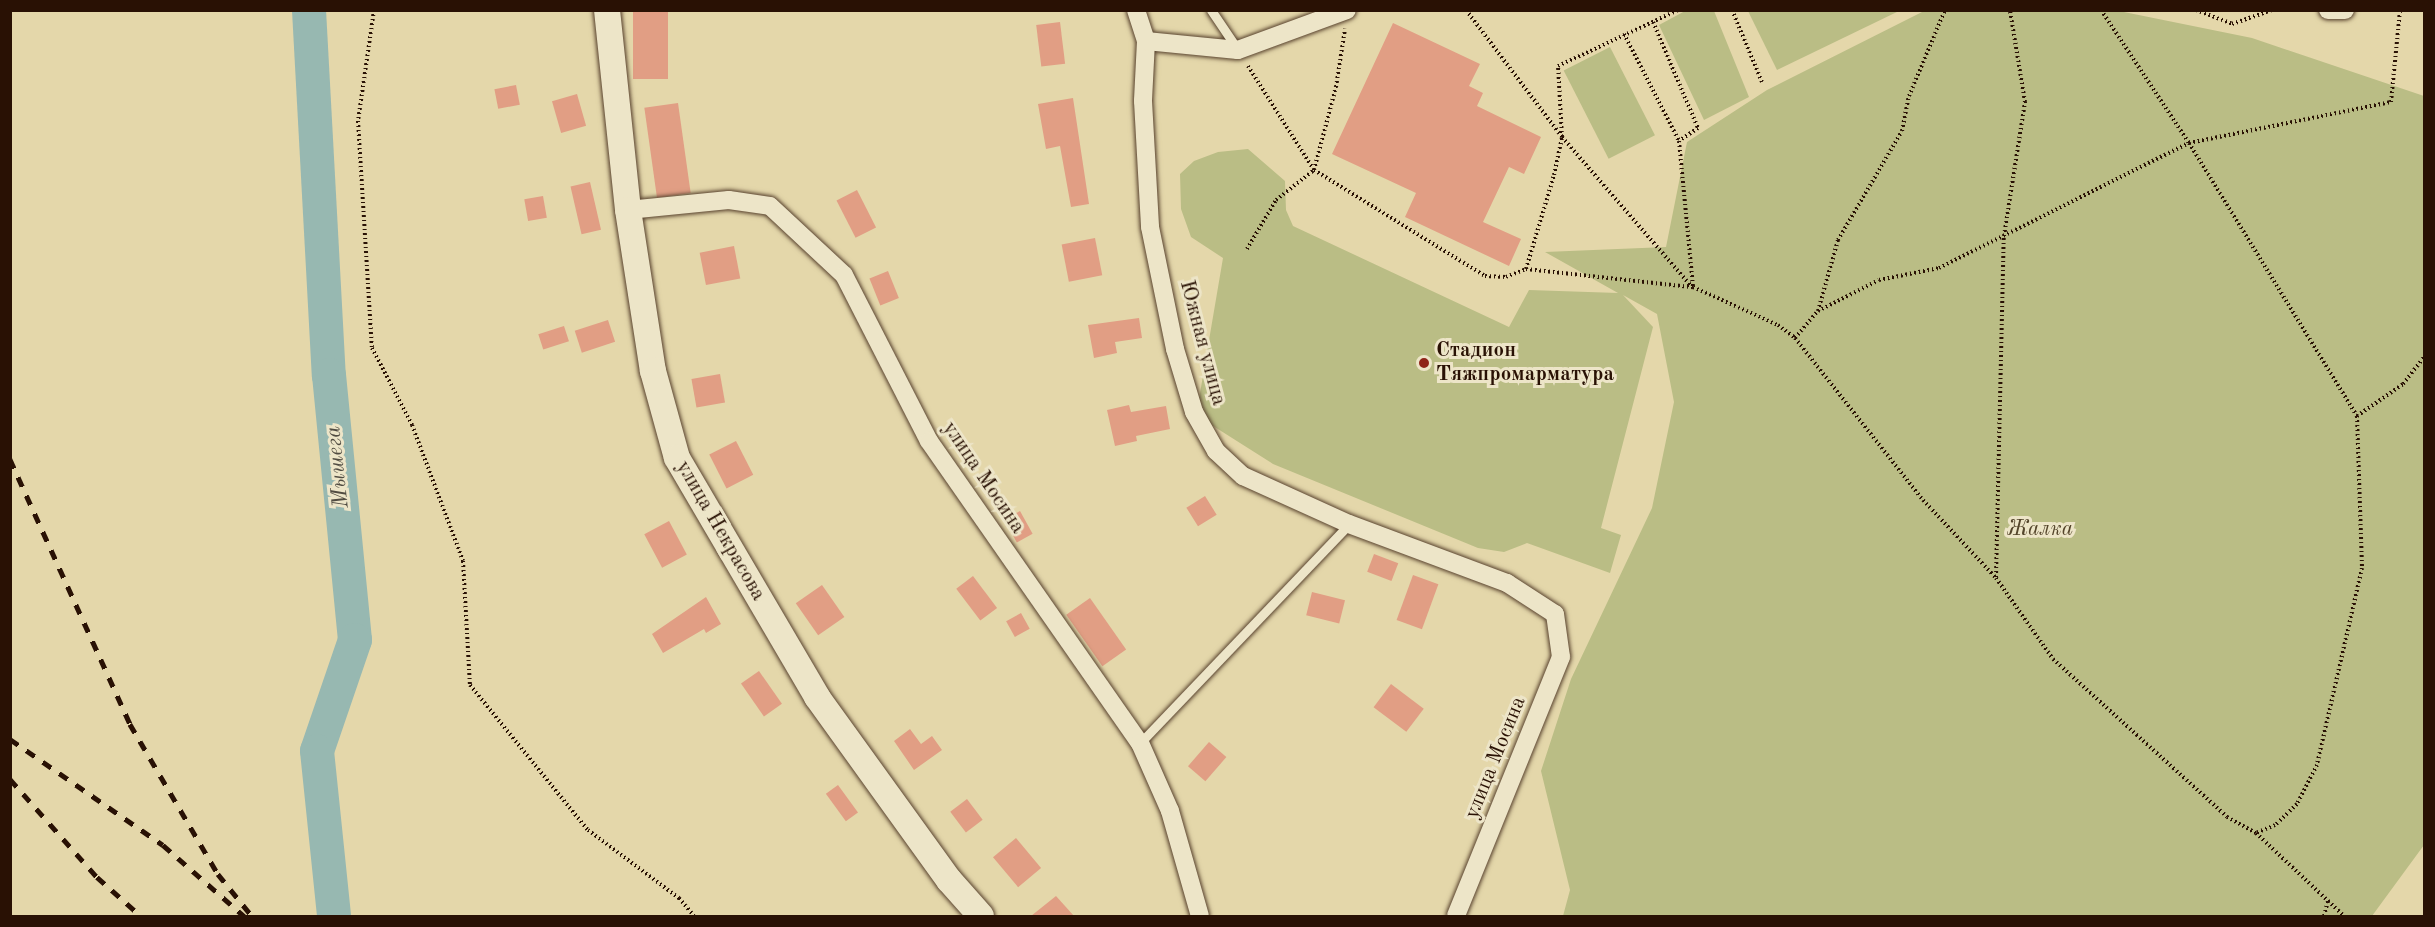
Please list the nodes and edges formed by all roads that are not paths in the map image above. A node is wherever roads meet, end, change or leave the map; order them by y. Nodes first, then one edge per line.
1 (607, 10) edge
2 (1136, 10) edge
3 (1211, 10) edge
4 (2328, 10) edge
5 (2345, 10) edge
6 (1347, 12) edge
7 (1146, 41) junction
8 (1238, 50) junction
9 (628, 210) junction
10 (1349, 524) junction
11 (1555, 614) joint
12 (1140, 743) junction
13 (981, 916) edge
14 (1200, 916) edge
15 (1456, 916) edge

1 - 9 main road, улица Некрасова
2 - 7 street, Южная улица
3 - 8 lane
4 - 5 street
6 - 8 street
7 - 8 street
7 - 10 street, Южная улица
9 - 12 street, улица Мосина
9 - 13 main road, улица Некрасова
10 - 11 street, Южная улица
10 - 12 lane
11 - 15 street, улица Мосина
12 - 14 street, улица Мосина

